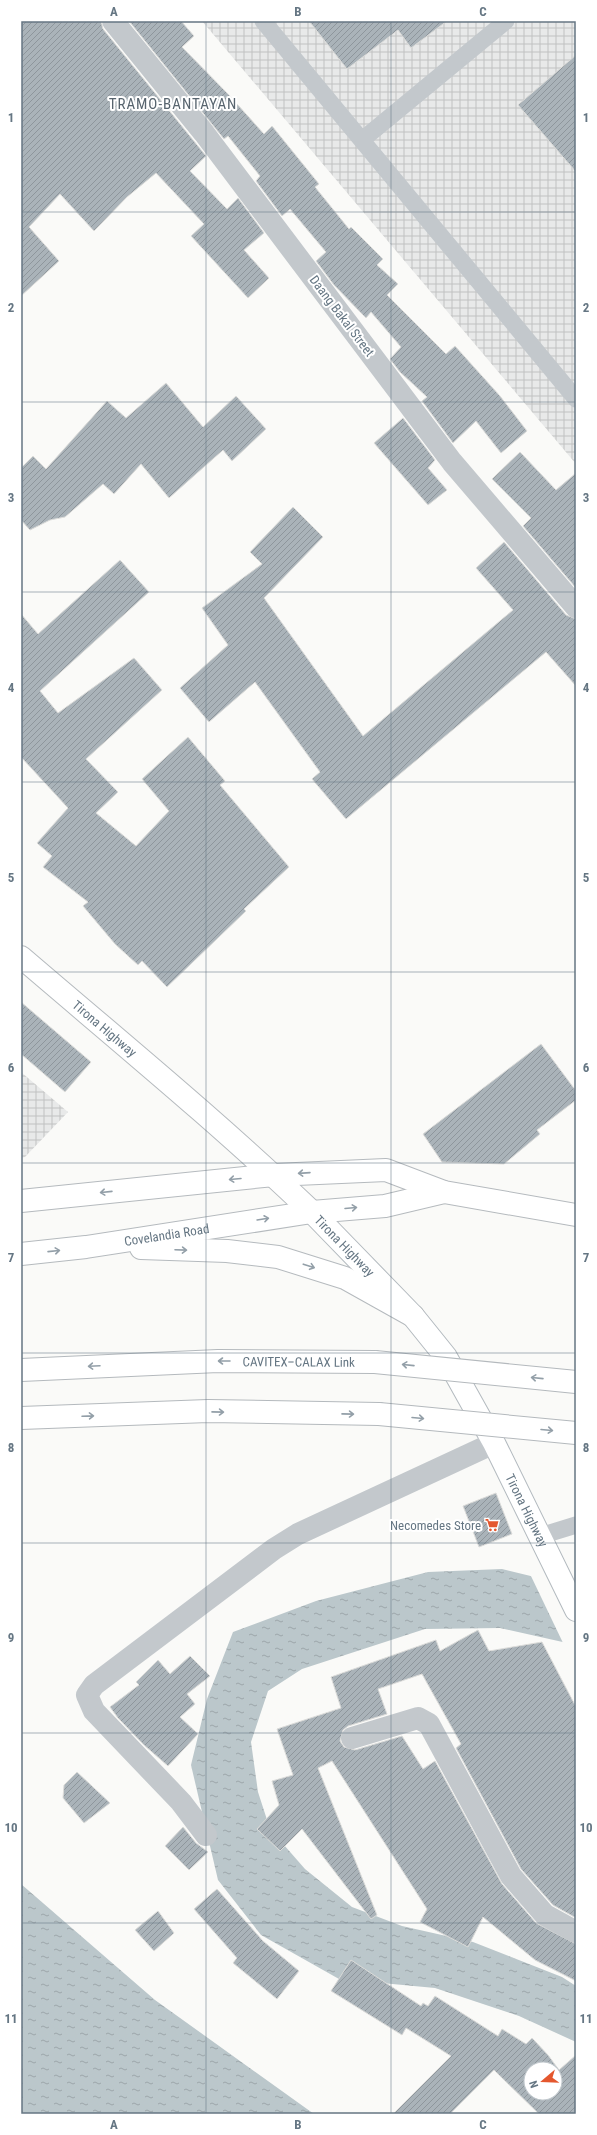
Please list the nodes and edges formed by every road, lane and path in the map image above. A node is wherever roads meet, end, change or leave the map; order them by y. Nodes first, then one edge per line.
1 (113, 21) edge
2 (263, 21) edge
3 (506, 21) edge
4 (362, 140) junction
5 (576, 399) edge
6 (576, 607) edge
7 (21, 957) edge
8 (274, 1176) junction
9 (444, 1192) junction
10 (21, 1201) edge
11 (312, 1212) junction
12 (576, 1215) edge
13 (86, 1247) junction
14 (21, 1254) edge
15 (413, 1316) junction
16 (21, 1370) edge
17 (576, 1382) edge
18 (21, 1418) edge
19 (576, 1433) edge
20 (494, 1443) junction
21 (576, 1525) edge
22 (543, 1542) junction
23 (576, 1610) edge
24 (352, 1738) dead end
25 (206, 1834) dead end
26 (576, 1932) edge

1 - 6 street, Daang Bakal Street
2 - 4 lane
3 - 4 lane
4 - 5 lane
7 - 8 main road, Tirona Highway
9 -> 8 main road
8 -> 10 main road
8 - 11 main road, Tirona Highway
11 -> 9 main road, Covelandia Road
9 - 12 main road
13 -> 11 main road, Covelandia Road
11 - 15 main road, Tirona Highway
14 -> 13 main road, Covelandia Road
13 -> 15 main road
15 - 20 main road, Tirona Highway
17 -> 16 main road, CAVITEX–CALAX Link, bridge
18 -> 19 main road, bridge
20 - 22 main road, Tirona Highway
20 - 25 street
21 - 22 lane
22 - 23 main road, Tirona Highway
24 - 26 street

